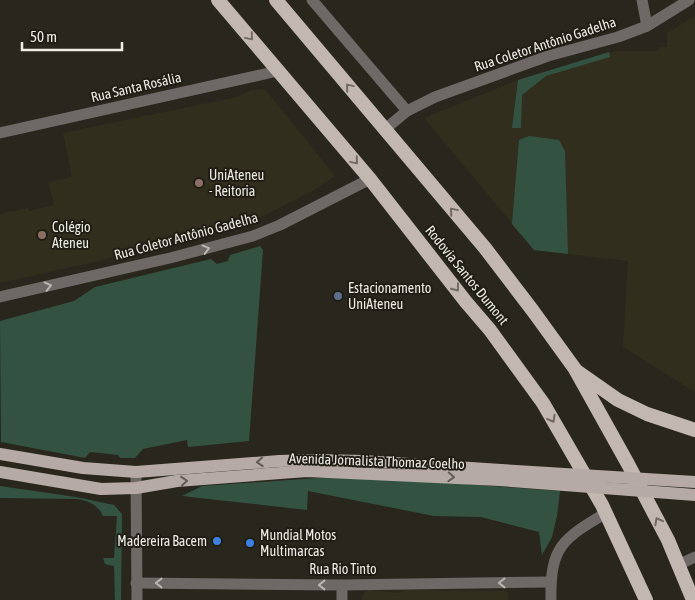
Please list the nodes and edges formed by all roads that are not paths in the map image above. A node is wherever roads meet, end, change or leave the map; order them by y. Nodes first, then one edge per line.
1 (218, 0) edge
2 (276, 0) edge
3 (312, 0) edge
4 (642, 0) edge
5 (689, 0) edge
6 (647, 26) junction
7 (278, 70) junction
8 (407, 112) junction
9 (384, 130) junction
10 (0, 133) edge
11 (370, 179) junction
12 (0, 297) edge
13 (574, 370) junction
14 (695, 430) edge
15 (0, 454) edge
16 (0, 472) edge
17 (136, 472) junction
18 (501, 475) junction
19 (695, 482) edge
20 (136, 488) junction
21 (695, 495) edge
22 (606, 513) junction
23 (695, 557) edge
24 (678, 565) junction
25 (550, 582) junction
26 (136, 583) junction
27 (342, 585) junction
28 (137, 600) edge
29 (342, 600) edge
30 (550, 600) edge
31 (646, 600) edge
32 (693, 600) edge

1 -> 7 highway, Rodovia Santos Dumont
9 -> 2 highway
3 - 8 street
4 - 6 street
5 - 6 street, Rua Coletor Antônio Gadelha
6 - 8 street, Rua Coletor Antônio Gadelha
7 - 10 street, Rua Santa Rosália
7 -> 11 highway, Rodovia Santos Dumont
8 - 9 street, Rua Coletor Antônio Gadelha
13 -> 9 highway
12 -> 11 street, Rua Coletor Antônio Gadelha
11 -> 22 highway, Rodovia Santos Dumont
13 - 14 highway
24 -> 13 highway
15 - 17 main road, Avenida Jornalista Thomaz Coelho
16 - 20 main road, Avenida Jornalista Thomaz Coelho
18 -> 17 main road, Avenida Jornalista Thomaz Coelho
17 - 20 street
18 - 19 main road, Avenida Jornalista Thomaz Coelho, bridge
20 -> 18 main road, Avenida Jornalista Thomaz Coelho
18 - 21 main road, Avenida Jornalista Thomaz Coelho, bridge
20 - 26 street
22 - 25 street
22 - 31 highway, Rodovia Santos Dumont
23 - 24 street
24 - 32 highway
25 -> 27 street, Rua Rio Tinto
25 - 30 street
27 -> 26 street, Rua Rio Tinto
26 - 28 street
27 - 29 street

